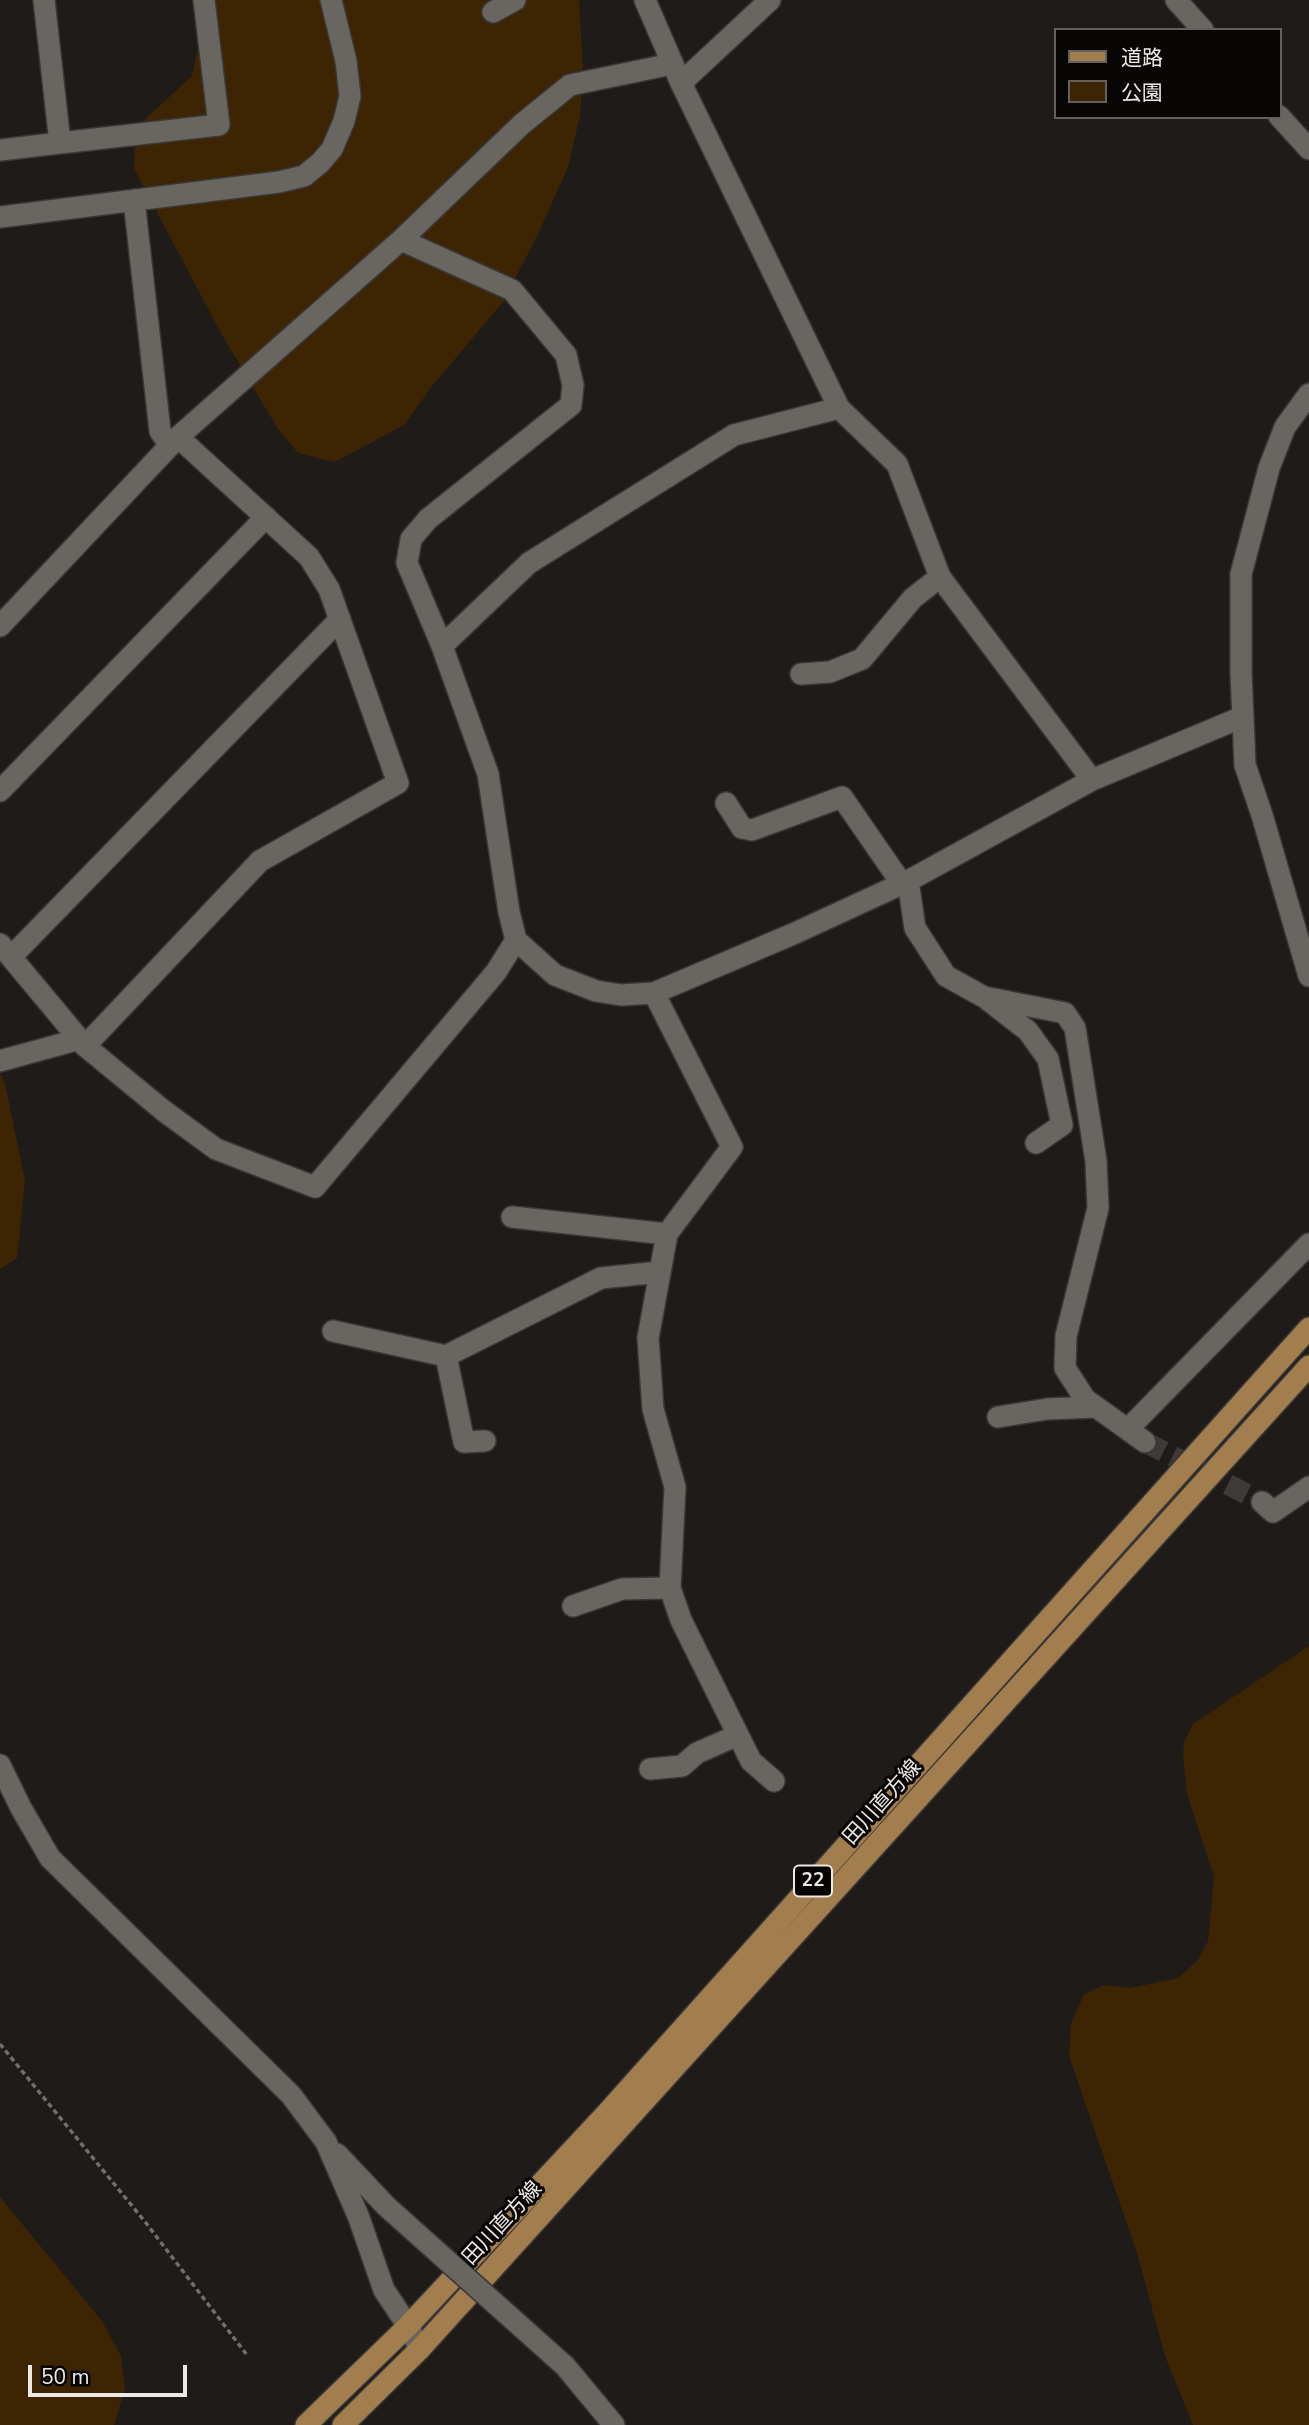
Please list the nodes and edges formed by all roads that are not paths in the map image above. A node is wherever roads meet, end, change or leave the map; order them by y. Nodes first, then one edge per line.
1 (44, 0) edge
2 (204, 0) edge
3 (331, 0) edge
4 (516, 0) edge
5 (645, 0) edge
6 (770, 0) edge
7 (1176, 0) edge
8 (493, 12) dead end
9 (1201, 28) edge
10 (677, 73) junction
11 (1281, 118) edge
12 (60, 143) junction
13 (1309, 149) edge
14 (0, 150) edge
15 (134, 200) junction
16 (0, 217) edge
17 (401, 240) junction
18 (1309, 394) edge
19 (839, 408) junction
20 (174, 442) junction
21 (266, 517) junction
22 (940, 577) junction
23 (340, 619) junction
24 (0, 626) edge
25 (442, 646) junction
26 (801, 674) dead end
27 (1242, 717) junction
28 (1092, 780) junction
29 (0, 791) edge
30 (726, 803) dead end
31 (905, 882) junction
32 (516, 940) junction
33 (6, 951) edge
34 (1309, 976) edge
35 (654, 993) junction
36 (984, 997) junction
37 (83, 1042) junction
38 (0, 1061) edge
39 (1036, 1143) dead end
40 (512, 1217) dead end
41 (667, 1234) junction
42 (1309, 1244) edge
43 (660, 1272) junction
44 (1309, 1328) edge
45 (333, 1331) dead end
46 (446, 1356) junction
47 (1309, 1366) edge
48 (1096, 1407) junction
49 (998, 1417) dead end
50 (1128, 1429) junction
51 (485, 1441) dead end
52 (1146, 1442) tunnel mouth
53 (1309, 1486) edge
54 (1262, 1502) tunnel mouth
55 (670, 1588) junction
56 (573, 1606) dead end
57 (738, 1735) junction
58 (0, 1765) edge
59 (650, 1769) dead end
60 (774, 1781) dead end
61 (326, 2142) junction
62 (408, 2326) junction
63 (420, 2349) junction
64 (306, 2425) edge
65 (343, 2425) edge
66 (614, 2425) edge

1 - 12 street
2 - 12 street
3 - 15 street
4 - 8 street
5 - 10 street
6 - 10 street
7 - 9 street
10 - 17 street
10 - 19 street
11 - 13 street
12 - 14 street
15 - 16 street
15 - 20 street
17 - 20 street
17 - 25 street
18 - 27 street
19 - 22 street
19 - 25 street
20 - 21 street
20 - 24 street
21 - 23 street
21 - 29 street
22 - 26 street
22 - 28 street
23 - 33 street
23 - 37 street
25 - 32 street
27 - 28 street
27 - 34 street
28 - 31 street
30 - 31 street
31 - 35 street
31 - 36 street
32 - 35 street
32 - 37 street
33 - 37 street
35 - 41 street
36 - 39 street
36 - 48 street
37 - 38 street
40 - 41 street
41 - 43 street
42 - 50 street
43 - 46 street
43 - 55 street
44 - 62 main road, 田川直方線 / 22
45 - 46 street
46 - 51 street
47 - 63 main road, 田川直方線 / 22
48 - 49 street
48 - 50 street
50 - 52 street
53 - 54 street
55 - 56 street
55 - 57 street
57 - 59 street
57 - 60 street
58 - 61 street
61 - 62 street
61 - 66 street, bridge
62 - 63 street
62 - 64 main road, 田川直方線 / 22
63 - 65 main road, 田川直方線 / 22

